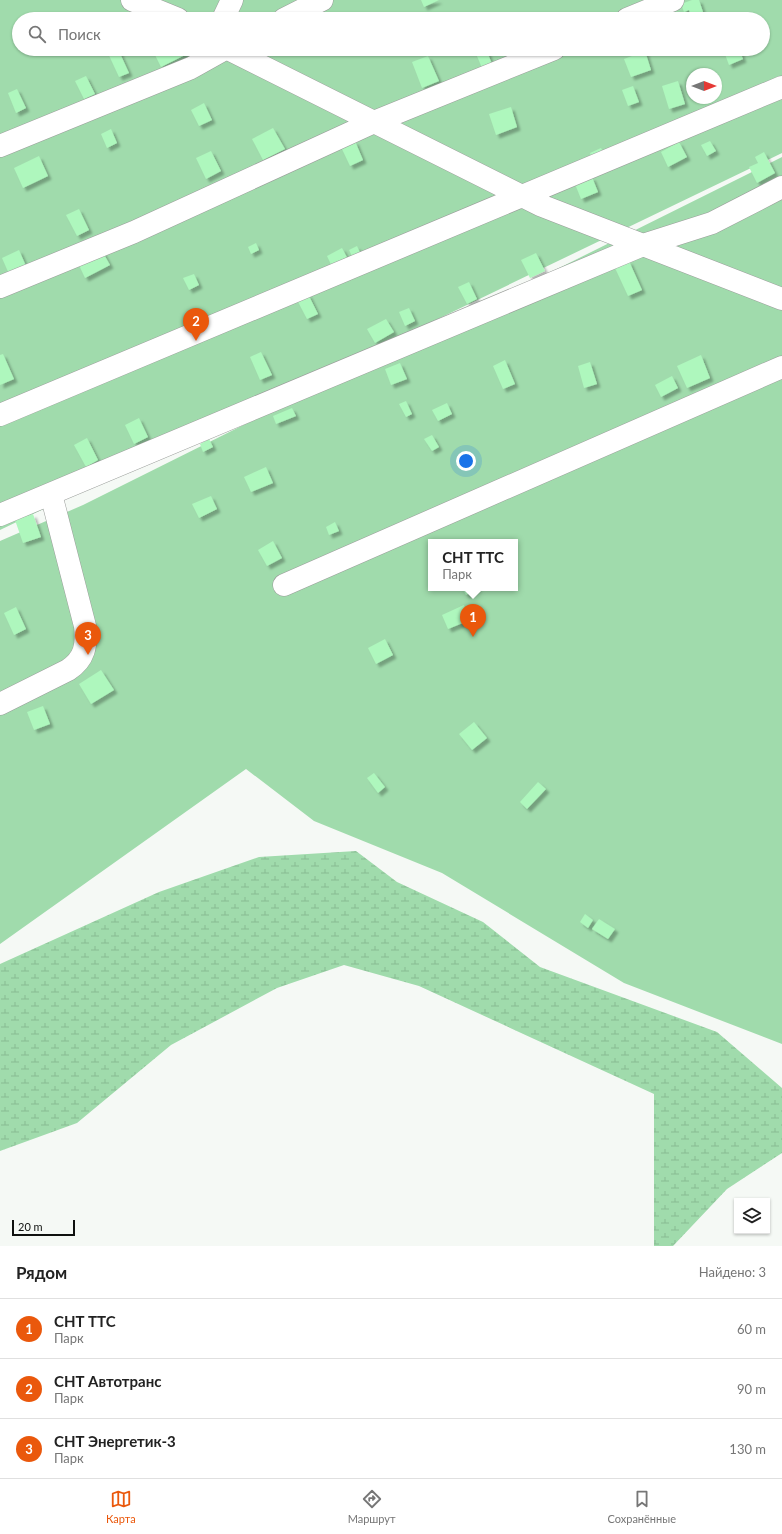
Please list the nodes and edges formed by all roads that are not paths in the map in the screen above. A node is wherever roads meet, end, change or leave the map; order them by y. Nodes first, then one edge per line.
1 (132, 0) edge
2 (232, 0) edge
3 (322, 0) edge
4 (674, 0) edge
5 (161, 12) edge
6 (226, 12) edge
7 (298, 12) edge
8 (644, 12) edge
9 (212, 56) edge
10 (242, 56) edge
11 (537, 56) edge
12 (782, 87) edge
13 (374, 122) junction
14 (0, 146) edge
15 (782, 187) edge
16 (522, 196) junction
17 (644, 245) junction
18 (0, 287) edge
19 (782, 299) edge
20 (782, 367) edge
21 (0, 415) edge
22 (51, 494) junction
23 (0, 515) edge
24 (284, 585) dead end
25 (0, 704) edge

1 - 5 lane
2 - 6 lane
3 - 7 lane
4 - 8 lane
9 - 14 lane
10 - 13 lane
11 - 13 lane
12 - 16 lane
13 - 16 lane
13 - 18 lane
15 - 17 lane
16 - 17 lane
16 - 21 lane
17 - 19 lane
17 - 22 lane
20 - 24 lane
22 - 23 lane
22 - 25 lane

